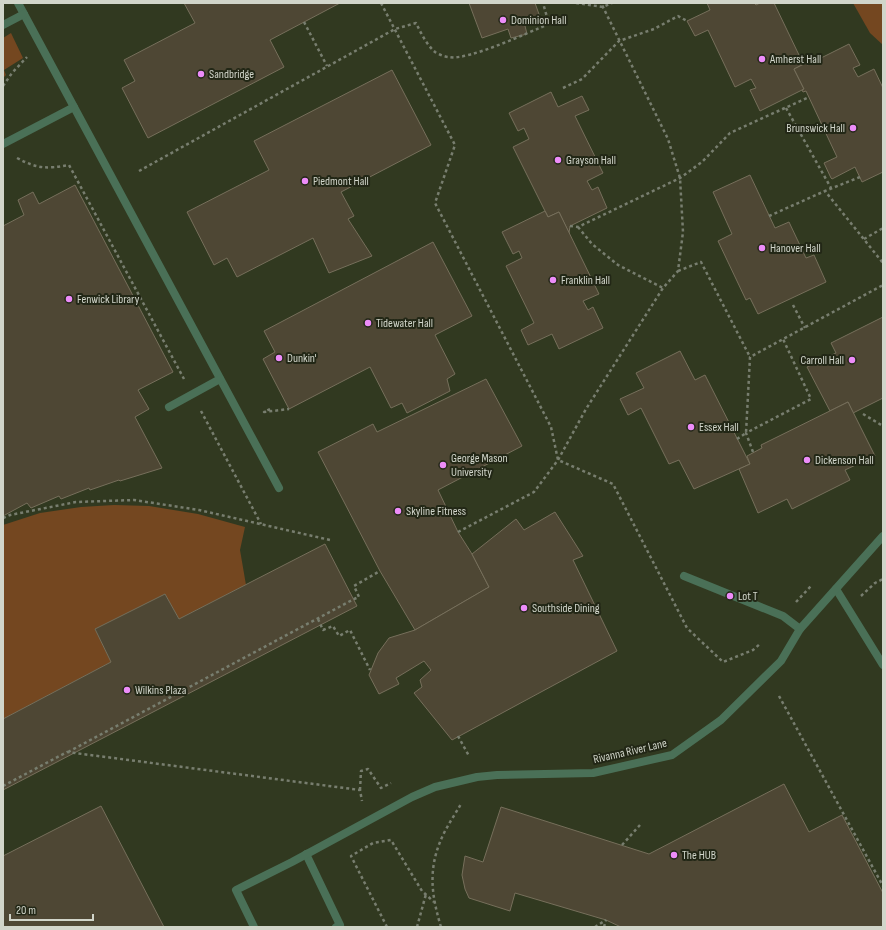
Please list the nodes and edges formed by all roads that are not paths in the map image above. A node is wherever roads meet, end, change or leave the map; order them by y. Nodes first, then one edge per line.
1 (18, 3) edge
2 (24, 14) junction
3 (3, 24) edge
4 (74, 107) junction
5 (3, 144) edge
6 (220, 380) junction
7 (169, 407) dead end
8 (279, 488) dead end
9 (883, 536) edge
10 (684, 576) dead end
11 (836, 589) junction
12 (800, 629) junction
13 (883, 665) edge
14 (306, 854) junction
15 (254, 927) edge
16 (336, 927) edge

1 - 2 street
2 - 3 street
2 - 4 street
4 - 5 street
4 - 6 street
6 - 7 street
6 - 8 street
9 - 11 street, Rivanna River Lane
10 - 12 street
11 - 12 street, Rivanna River Lane
11 - 13 street
12 - 14 street, Rivanna River Lane
14 - 15 street, Rivanna River Lane
14 - 16 street

